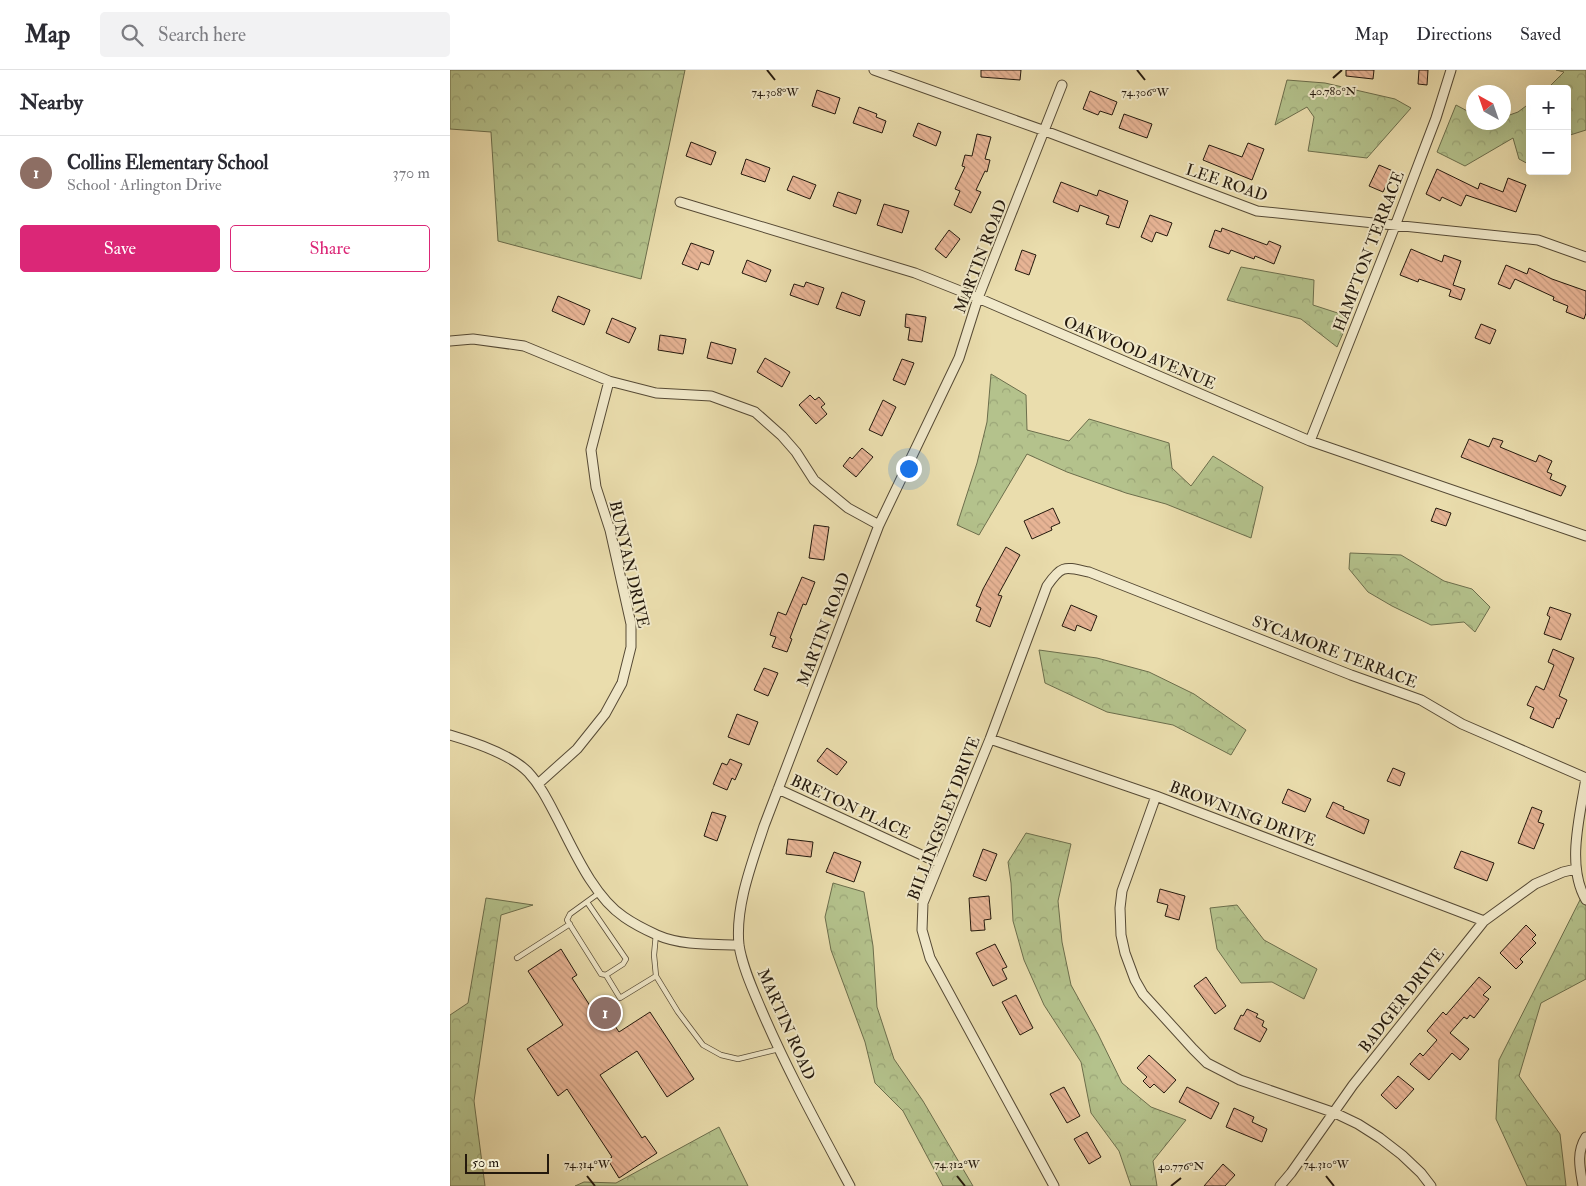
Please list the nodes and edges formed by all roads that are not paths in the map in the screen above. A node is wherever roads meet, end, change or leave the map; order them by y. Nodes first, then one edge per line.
1 (874, 70) edge
2 (1451, 70) edge
3 (1062, 85) dead end
4 (1045, 131) junction
5 (680, 202) dead end
6 (1395, 226) junction
7 (1586, 257) edge
8 (978, 298) junction
9 (450, 341) edge
10 (609, 381) junction
11 (1310, 442) junction
12 (879, 525) junction
13 (1586, 536) edge
14 (1066, 567) joint
15 (450, 735) edge
16 (990, 739) junction
17 (1586, 778) edge
18 (538, 784) junction
19 (778, 789) junction
20 (1156, 796) junction
21 (939, 863) junction
22 (1576, 869) junction
23 (599, 893) junction
24 (1586, 900) edge
25 (587, 902) junction
26 (1484, 921) junction
27 (570, 924) junction
28 (656, 934) junction
29 (739, 946) junction
30 (517, 958) dead end
31 (606, 976) junction
32 (656, 976) junction
33 (780, 1049) junction
34 (1335, 1113) junction
35 (1586, 1137) edge
36 (850, 1186) edge
37 (1054, 1186) edge
38 (1280, 1186) edge
39 (1431, 1186) edge
40 (1583, 1186) edge

1 - 4 street, LEE ROAD
2 - 6 street, HAMPTON TERRACE
3 - 4 street, MARTIN ROAD
4 - 6 street, LEE ROAD
4 - 8 street, MARTIN ROAD
5 - 8 street, OAKWOOD AVENUE
6 - 7 street, LEE ROAD
6 - 11 street, HAMPTON TERRACE
8 - 11 street, OAKWOOD AVENUE
8 - 12 street, MARTIN ROAD
9 - 10 street
10 - 12 street
10 - 18 street, BUNYAN DRIVE
11 - 13 street, OAKWOOD AVENUE
12 - 19 street, MARTIN ROAD
14 - 16 street, BILLINGSLEY DRIVE
14 - 17 street, SYCAMORE TERRACE
15 - 18 street
16 - 20 street, BROWNING DRIVE
16 - 21 street, BILLINGSLEY DRIVE
17 - 22 street
18 - 23 street
19 - 21 street, BRETON PLACE
19 - 29 street, MARTIN ROAD
20 - 26 street, BROWNING DRIVE
20 - 34 street
21 - 37 street, BILLINGSLEY DRIVE
22 - 24 street
22 - 26 street, BADGER DRIVE
23 - 25 lane
23 - 28 street
25 - 27 lane
25 - 31 lane
26 - 34 street, BADGER DRIVE
27 - 30 lane
27 - 31 lane
28 - 29 street
28 - 32 lane
29 - 33 street, MARTIN ROAD
31 - 32 lane
32 - 33 lane
33 - 36 street, MARTIN ROAD
34 - 38 street, BADGER DRIVE
34 - 39 street
35 - 40 street

